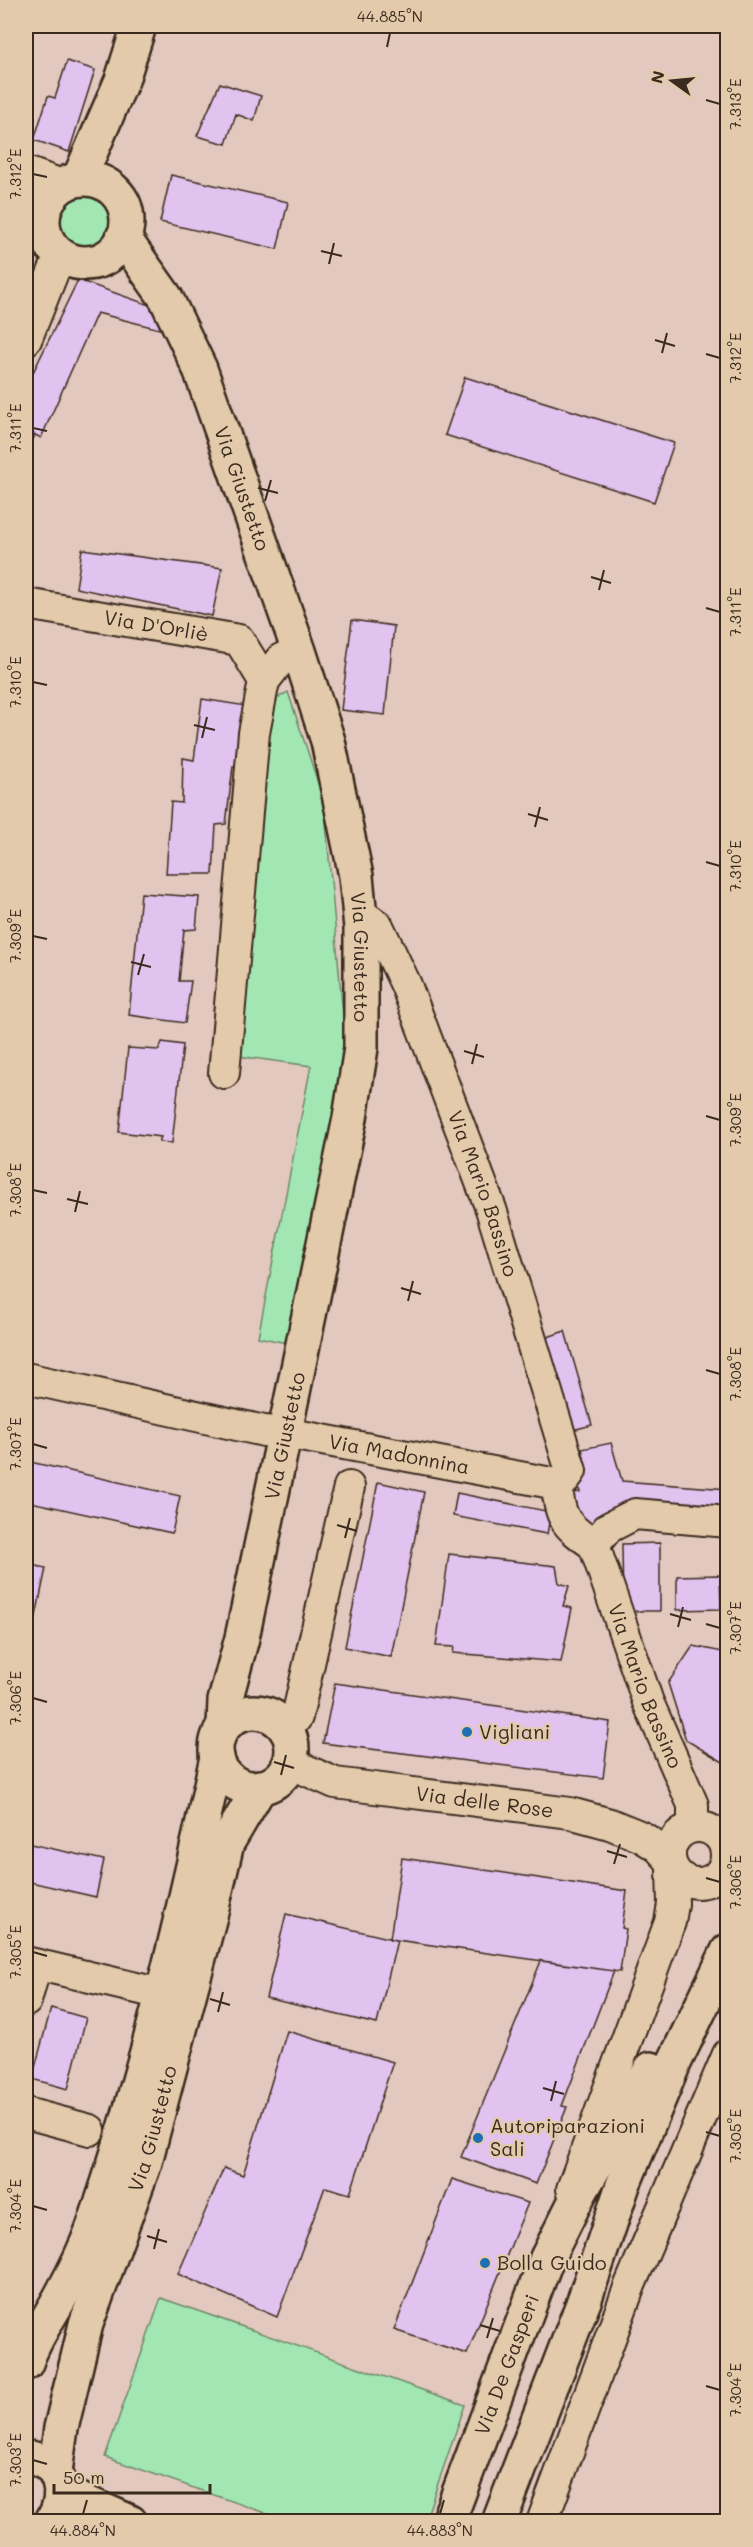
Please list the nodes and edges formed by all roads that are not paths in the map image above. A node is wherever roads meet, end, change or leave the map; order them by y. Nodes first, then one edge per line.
1 (139, 26) edge
2 (106, 121) junction
3 (26, 172) edge
4 (71, 182) junction
5 (113, 190) junction
6 (34, 209) edge
7 (114, 247) junction
8 (60, 255) junction
9 (26, 340) edge
10 (26, 604) edge
11 (299, 651) junction
12 (264, 681) junction
13 (360, 914) junction
14 (224, 1073) dead end
15 (26, 1378) edge
16 (285, 1433) junction
17 (557, 1484) junction
18 (349, 1487) dead end
19 (728, 1521) edge
20 (594, 1545) junction
21 (242, 1638) junction
22 (259, 1712) junction
23 (224, 1726) junction
24 (286, 1729) junction
25 (217, 1757) junction
26 (290, 1763) junction
27 (260, 1788) junction
28 (570, 1813) junction
29 (689, 1828) junction
30 (671, 1864) junction
31 (728, 1935) edge
32 (728, 1951) edge
33 (31, 1963) edge
34 (728, 1985) edge
35 (175, 1999) junction
36 (26, 2001) edge
37 (728, 2054) edge
38 (26, 2113) edge
39 (90, 2130) dead end
40 (105, 2236) junction
41 (547, 2258) junction
42 (584, 2301) junction
43 (26, 2362) edge
44 (26, 2458) edge
45 (56, 2495) edge
46 (126, 2520) edge
47 (448, 2522) edge
48 (499, 2522) edge
49 (542, 2522) edge

1 - 2 main road
2 - 4 main road
2 - 5 main road
3 - 4 street
4 - 5 main road
4 - 6 main road
5 - 7 main road
6 - 8 main road
7 - 8 main road
7 - 11 main road, Via Giustetto
8 - 9 street
10 - 12 street, Via D'Orliè
11 - 12 street
11 - 13 main road, Via Giustetto
12 - 14 street
13 - 16 main road, Via Giustetto
13 - 17 street, Via Mario Bassino
15 - 16 street, Via Madonnina
16 - 17 street, Via Madonnina
16 - 21 main road, Via Giustetto
17 - 20 street
18 - 24 street
19 - 20 street
20 - 29 street, Via Mario Bassino
21 - 22 main road, Via Giustetto
21 - 23 main road, Via Giustetto
22 - 23 main road
22 - 24 main road
23 - 25 main road
24 - 26 main road
25 - 27 main road
25 - 35 main road, Via Giustetto
26 - 27 main road
26 - 28 street, Via delle Rose
27 - 35 main road, Via Giustetto
28 - 29 street
28 - 30 street, Via delle Rose
29 - 30 street
29 - 30 street, Via delle Rose
30 - 41 street, Via De Gasperi
31 - 41 main road
32 - 42 main road
33 - 35 street
33 - 36 street
34 - 42 main road
35 - 40 main road, Via Giustetto
37 - 49 street
38 - 39 street
40 - 43 main road, Via Giustetto
40 - 45 main road, Via Giustetto
41 - 47 main road, Via De Gasperi
42 - 48 main road
44 - 45 main road
45 - 46 main road

